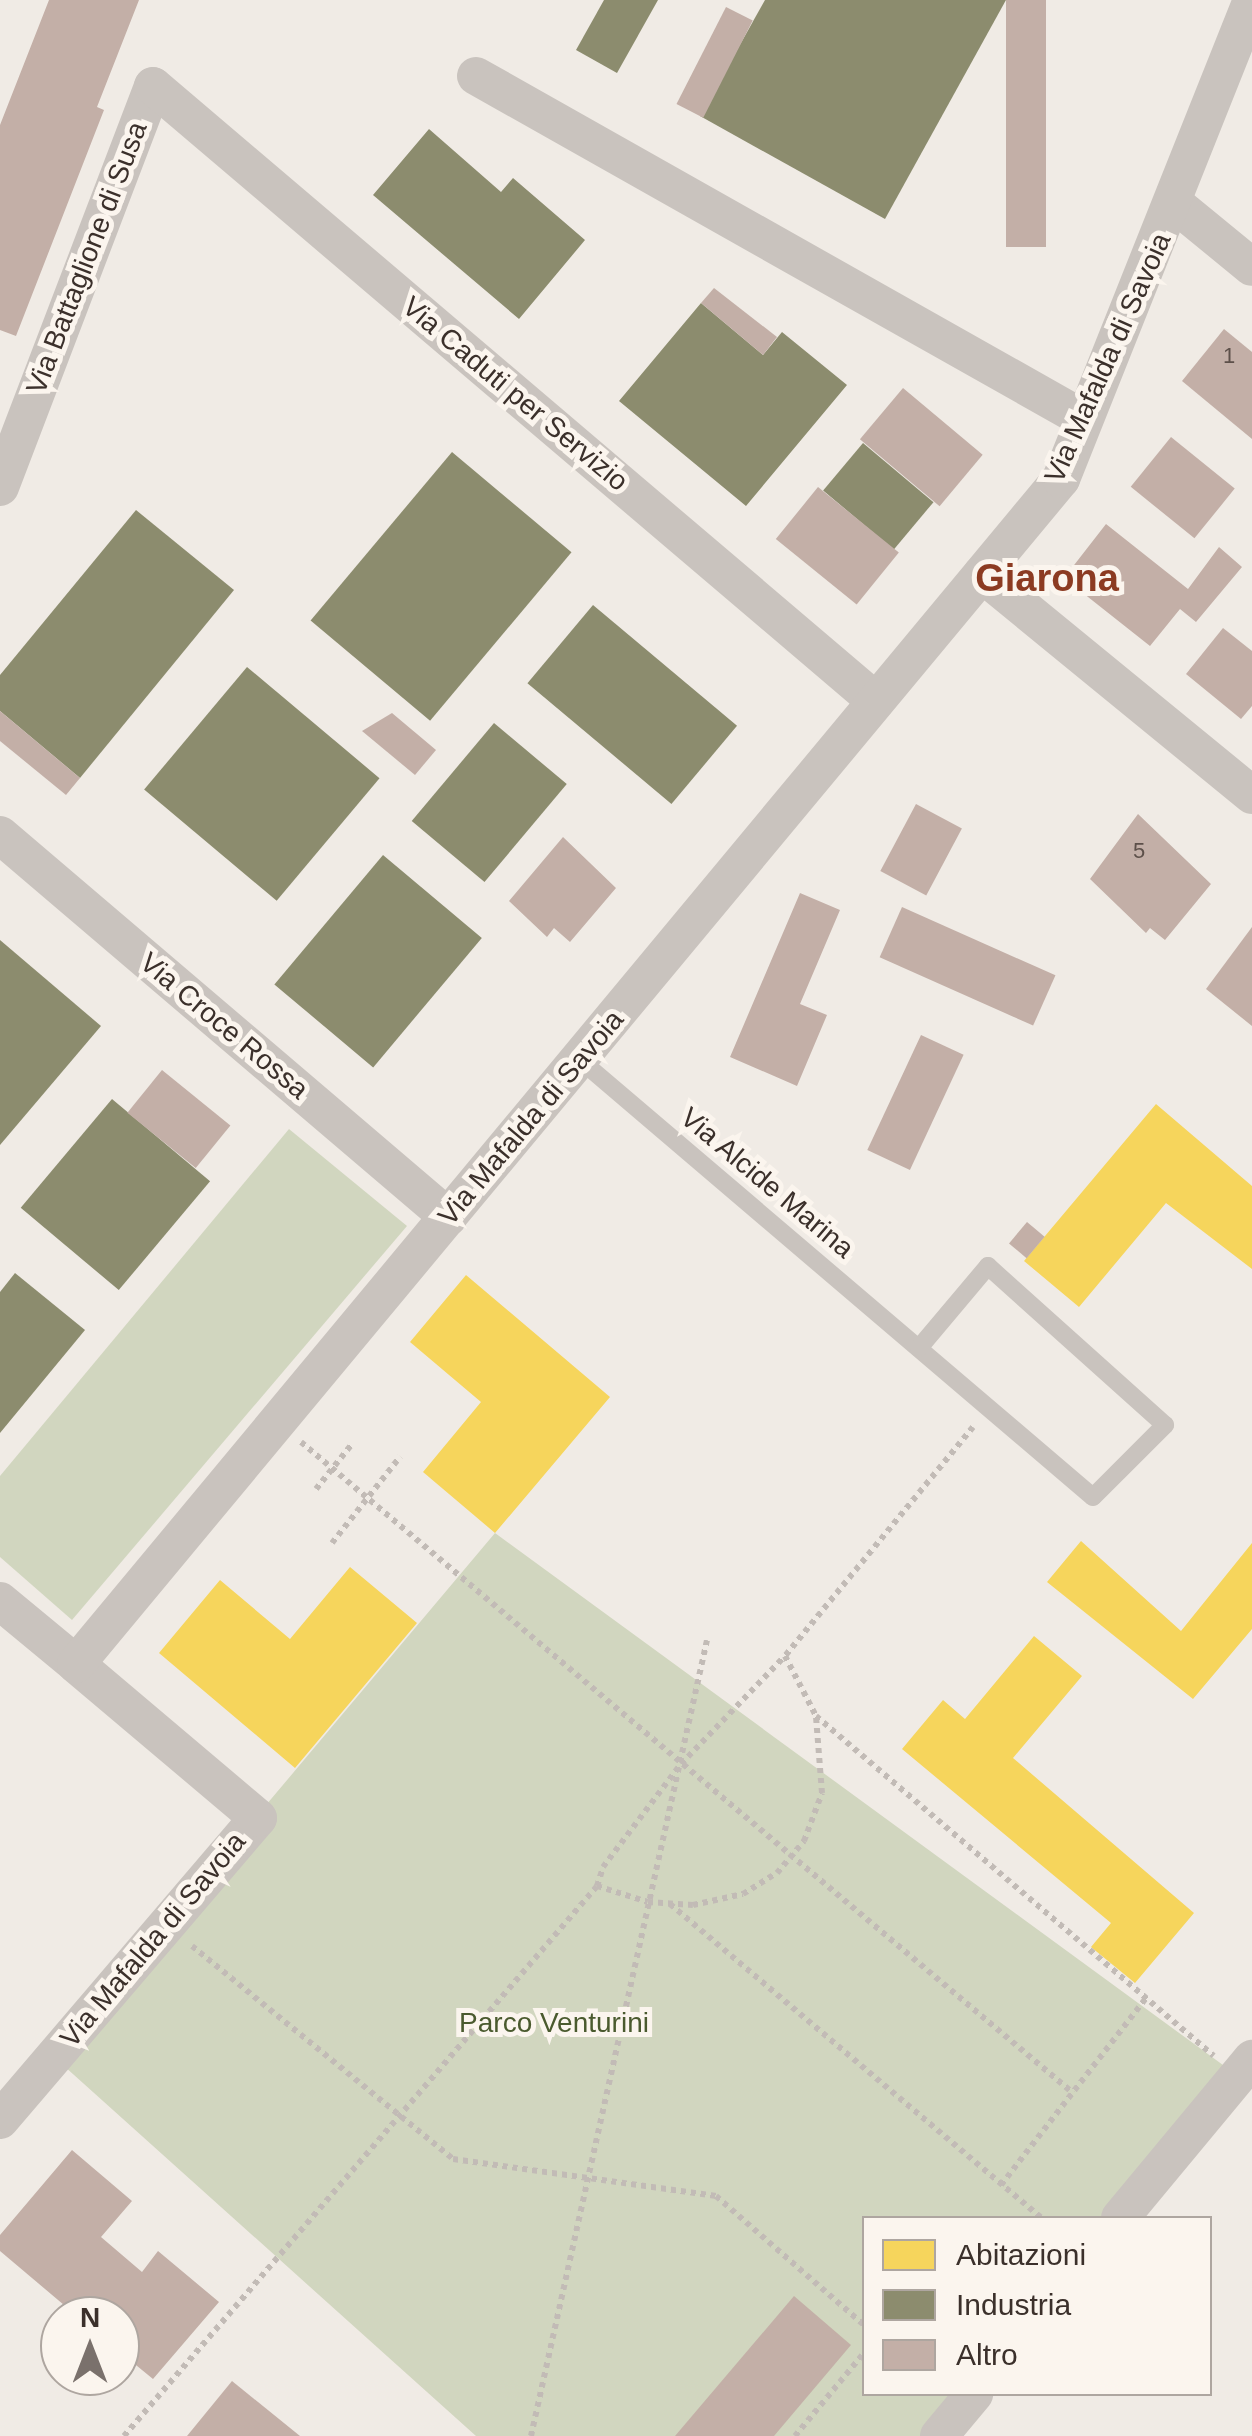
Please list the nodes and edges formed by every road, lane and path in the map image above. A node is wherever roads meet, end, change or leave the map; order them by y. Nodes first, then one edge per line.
1 (1252, 0) edge
2 (476, 76) dead end
3 (153, 86) joint
4 (1175, 204) junction
5 (1252, 267) edge
6 (1084, 419) junction
7 (0, 486) edge
8 (982, 574) junction
9 (876, 702) junction
10 (1252, 795) edge
11 (0, 835) edge
12 (579, 1059) junction
13 (448, 1217) junction
14 (918, 1348) junction
15 (988, 1408) junction
16 (278, 1422) junction
17 (352, 1444) dead end
18 (400, 1457) dead end
19 (332, 1468) junction
20 (316, 1489) dead end
21 (368, 1498) junction
22 (332, 1543) dead end
23 (0, 1601) edge
24 (708, 1640) dead end
25 (785, 1656) junction
26 (76, 1664) junction
27 (816, 1716) junction
28 (681, 1764) junction
29 (790, 1856) junction
30 (597, 1886) junction
31 (648, 1902) junction
32 (669, 1904) junction
33 (166, 1925) junction
34 (1146, 1998) junction
35 (1245, 2068) edge
36 (1073, 2093) junction
37 (400, 2117) junction
38 (0, 2120) edge
39 (588, 2178) junction
40 (1002, 2185) junction
41 (1040, 2216) edge
42 (1122, 2216) edge
43 (862, 2322) edge
44 (862, 2355) edge
45 (972, 2396) edge
46 (124, 2436) edge
47 (531, 2436) edge
48 (794, 2436) edge
49 (939, 2436) edge

1 - 4 street, Via Mafalda di Savoia
2 - 6 street
3 - 7 street, Via Battaglione di Susa
3 - 9 street, Via Caduti per Servizio
4 - 5 street
4 - 6 street, Via Mafalda di Savoia
6 - 8 street, Via Mafalda di Savoia
8 - 9 street, Via Mafalda di Savoia
8 - 10 street
9 - 12 street, Via Mafalda di Savoia
11 - 13 street, Via Croce Rossa
12 - 13 street, Via Mafalda di Savoia
12 - 14 lane, Via Alcide Marina
13 - 16 street, Via Mafalda di Savoia
14 - 15 lane, Via Alcide Marina
14 - 15 lane, Via Alcide Marina
15 - 25 path
16 - 19 path
16 - 26 street, Via Mafalda di Savoia
17 - 19 path
18 - 21 path
19 - 20 path
19 - 21 path
21 - 22 path
21 - 28 path
23 - 26 street
24 - 28 path
25 - 27 path
25 - 28 path
26 - 33 street, Via Mafalda di Savoia
27 - 29 path
27 - 34 path
28 - 29 path
28 - 30 path
28 - 31 path
29 - 32 path
29 - 36 path
30 - 31 path
30 - 37 path
31 - 32 path
31 - 39 path
32 - 40 path
33 - 37 path
33 - 38 street, Via Mafalda di Savoia
34 - 35 path
34 - 36 path
35 - 42 street
36 - 40 path
37 - 39 path
37 - 46 path
39 - 43 path
39 - 47 path
40 - 41 path
44 - 48 path
45 - 49 street

